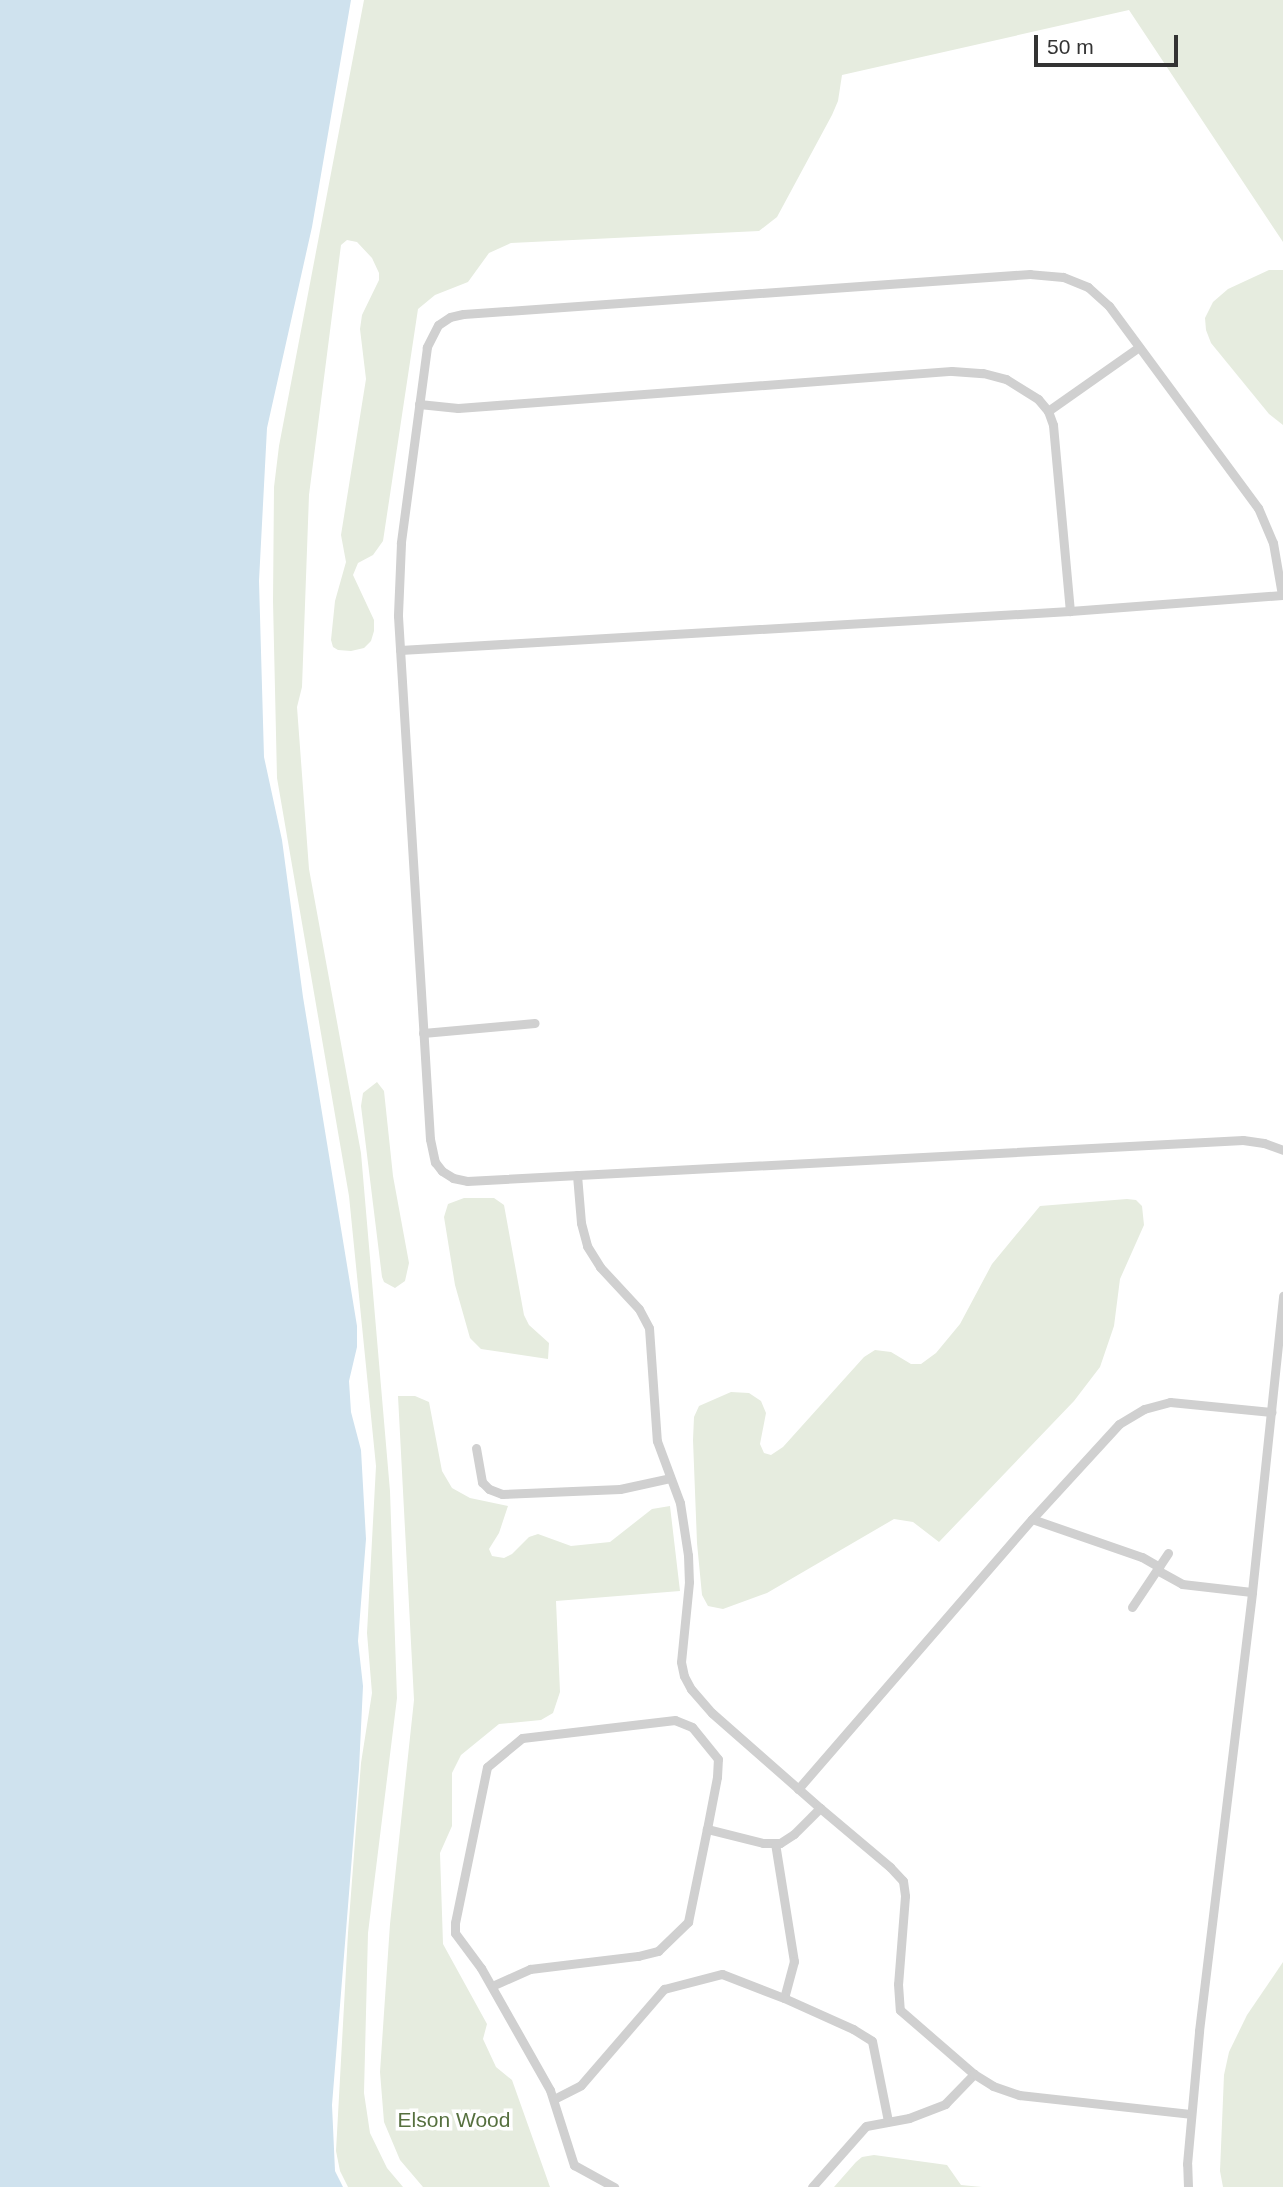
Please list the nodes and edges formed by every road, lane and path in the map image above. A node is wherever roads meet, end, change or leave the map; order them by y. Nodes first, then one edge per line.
1 (1139, 347) junction
2 (419, 404) junction
3 (1048, 411) junction
4 (1283, 595) edge
5 (1070, 611) junction
6 (400, 650) junction
7 (535, 1023) dead end
8 (423, 1033) junction
9 (1283, 1150) edge
10 (577, 1175) junction
11 (1283, 1296) edge
12 (1272, 1412) junction
13 (476, 1448) dead end
14 (670, 1478) junction
15 (1032, 1518) junction
16 (1168, 1553) dead end
17 (1158, 1569) junction
18 (1252, 1592) junction
19 (1132, 1607) dead end
20 (798, 1789) junction
21 (820, 1808) junction
22 (707, 1829) junction
23 (775, 1843) junction
24 (492, 1986) junction
25 (785, 1998) junction
26 (974, 2074) junction
27 (555, 2099) junction
28 (1190, 2114) junction
29 (888, 2121) junction
30 (614, 2187) edge
31 (812, 2187) edge
32 (1188, 2187) edge

1 - 2 lane
1 - 3 lane
1 - 4 lane
2 - 3 lane
2 - 6 lane
3 - 5 lane
4 - 5 lane
5 - 6 lane
6 - 8 lane
7 - 8 lane
8 - 10 lane
9 - 10 lane
10 - 14 lane
11 - 12 lane
12 - 15 lane
12 - 18 lane
13 - 14 lane
14 - 20 lane
15 - 17 lane
15 - 20 lane
16 - 17 lane
17 - 18 lane
17 - 19 lane
18 - 28 lane
20 - 21 lane
21 - 23 lane
21 - 26 lane
22 - 23 lane
22 - 24 lane
22 - 24 lane
23 - 25 lane
24 - 27 lane
25 - 27 lane
25 - 29 lane
26 - 28 lane
26 - 29 lane
27 - 30 lane
28 - 32 lane
29 - 31 lane

